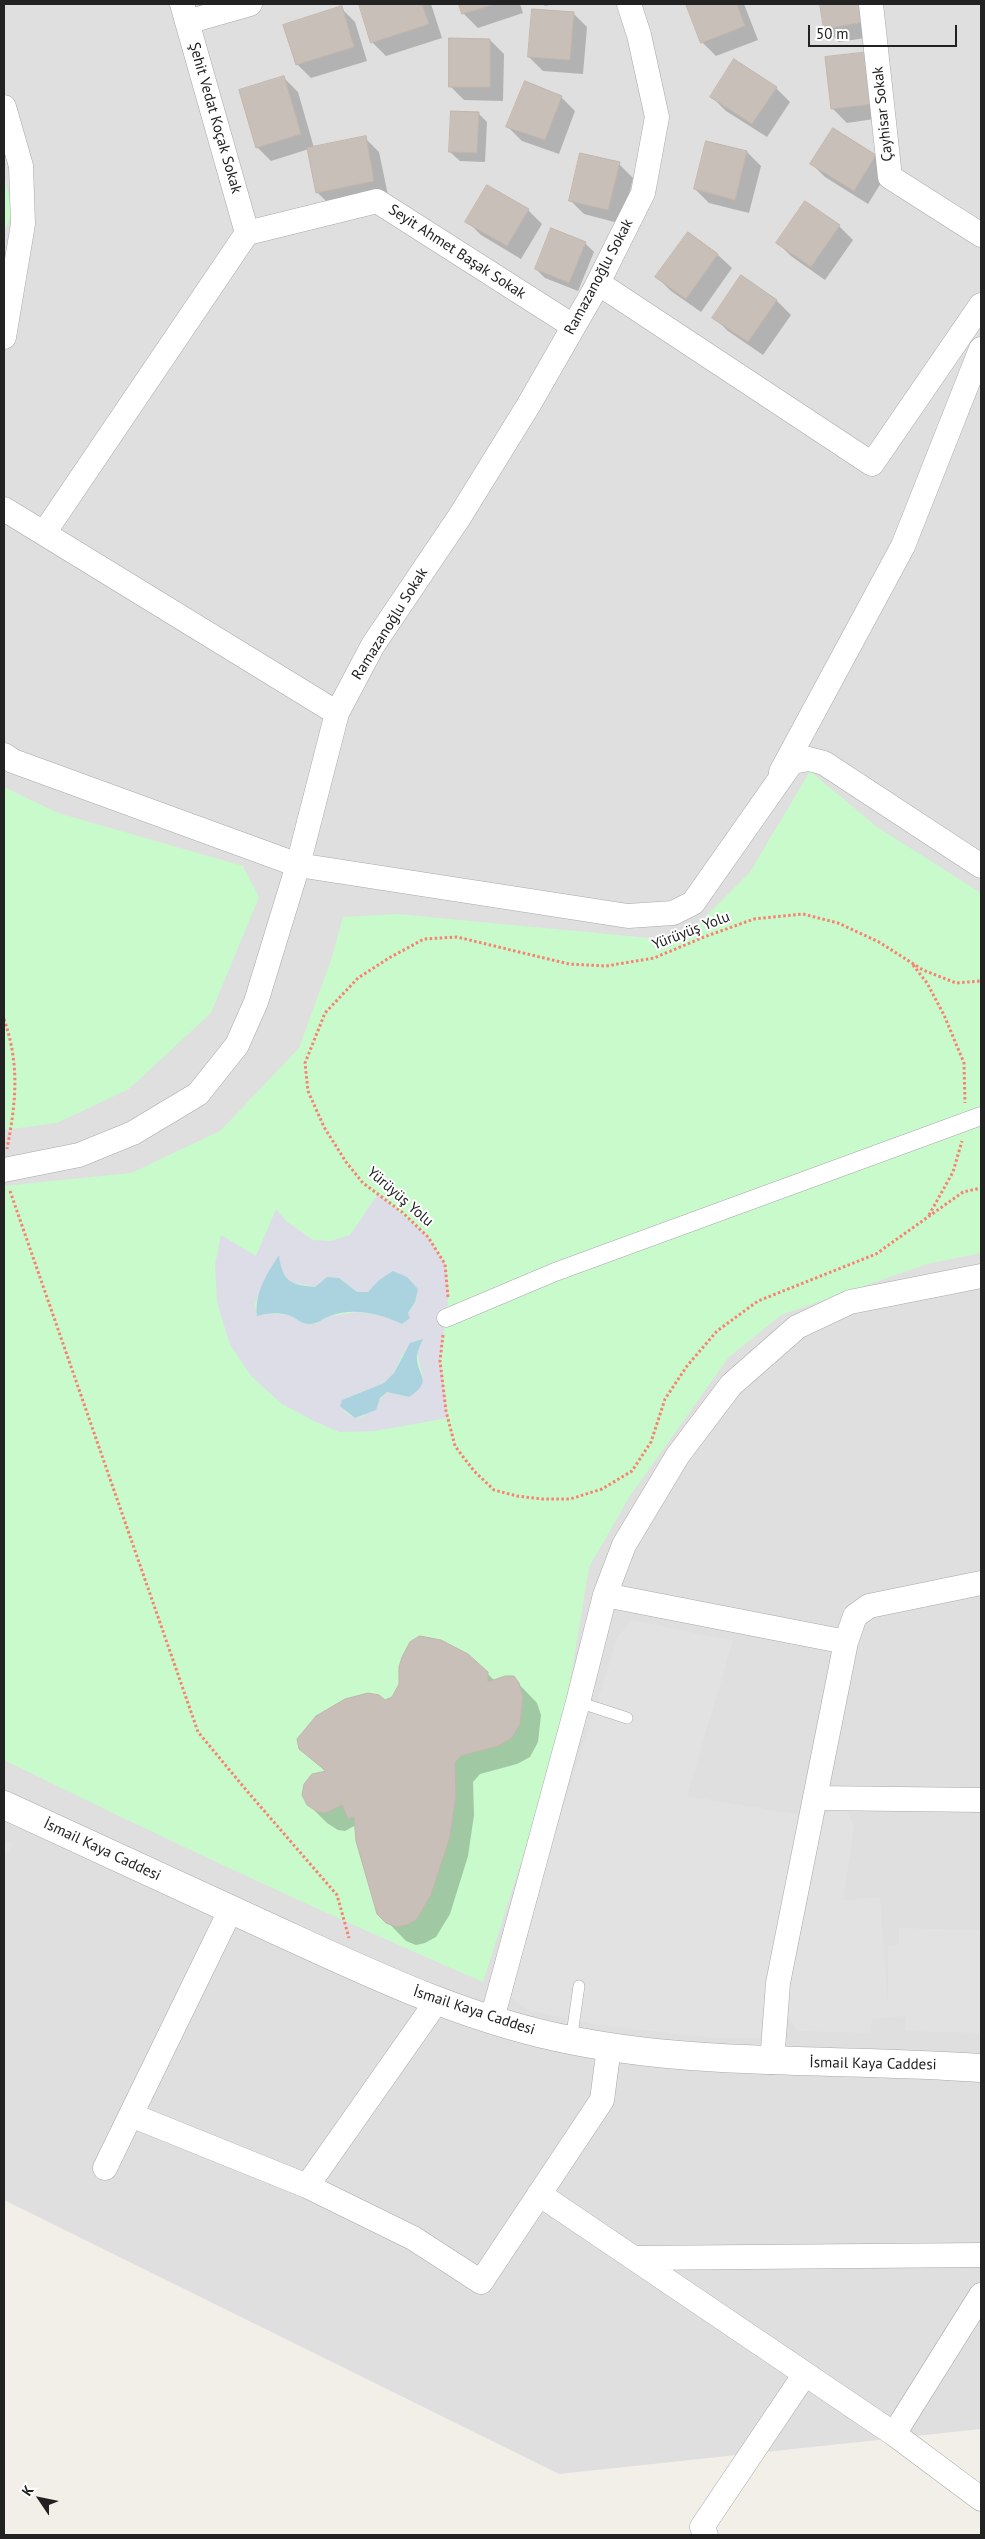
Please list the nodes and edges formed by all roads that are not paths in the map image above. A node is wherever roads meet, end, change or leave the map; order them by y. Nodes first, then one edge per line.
1 (250, 4) edge
2 (628, 4) edge
3 (871, 4) edge
4 (185, 13) edge
5 (4, 107) edge
6 (247, 233) junction
7 (981, 235) edge
8 (598, 283) junction
9 (981, 305) edge
10 (573, 326) junction
11 (4, 337) edge
12 (981, 349) edge
13 (4, 509) edge
14 (44, 534) junction
15 (337, 713) junction
16 (4, 755) edge
17 (771, 791) junction
18 (298, 865) junction
19 (981, 866) edge
20 (973, 1118) edge
21 (6, 1173) edge
22 (981, 1276) edge
23 (446, 1318) road end
24 (981, 1583) edge
25 (605, 1595) junction
26 (846, 1642) junction
27 (578, 1702) junction
28 (627, 1718) dead end
29 (815, 1798) junction
30 (981, 1800) edge
31 (4, 1805) edge
32 (231, 1909) junction
33 (579, 1986) dead end
34 (437, 2001) junction
35 (492, 2019) junction
36 (571, 2041) junction
37 (609, 2048) junction
38 (772, 2062) junction
39 (981, 2068) edge
40 (131, 2115) junction
41 (105, 2168) dead end
42 (307, 2186) junction
43 (539, 2194) junction
44 (981, 2254) edge
45 (634, 2258) junction
46 (981, 2295) edge
47 (805, 2374) junction
48 (894, 2434) junction
49 (981, 2499) edge
50 (706, 2535) edge

1 - 4 street
2 - 8 street, Ramazanoğlu Sokak
3 - 7 street, Çayhisar Sokak
4 - 6 street, Şehit Vedat Koçak Sokak
5 - 11 street
6 - 10 street, Seyit Ahmet Başak Sokak
6 - 14 street
8 - 9 street
8 - 10 street, Ramazanoğlu Sokak
10 - 15 street, Ramazanoğlu Sokak
12 - 17 street
13 - 14 street
14 - 15 street
15 - 18 street, Ramazanoğlu Sokak
16 - 18 street
17 - 18 street
17 - 19 street
18 - 21 street, Ramazanoğlu Sokak
20 - 23 street
22 - 25 street
24 - 26 street
25 - 26 street
25 - 27 street
26 - 29 street
27 - 28 lane
27 - 35 street
29 - 30 street
29 - 38 street
31 - 32 street, İsmail Kaya Caddesi
32 - 34 street, İsmail Kaya Caddesi
32 - 40 street
33 - 36 lane
34 - 35 street, İsmail Kaya Caddesi
34 - 42 street
35 - 36 street, İsmail Kaya Caddesi
36 - 37 street, İsmail Kaya Caddesi
37 - 38 street, İsmail Kaya Caddesi
37 - 43 street
38 - 39 street, İsmail Kaya Caddesi
40 - 41 street
40 - 42 street
42 - 43 street
43 - 45 street
44 - 45 street
45 - 47 street
46 - 48 street
47 - 48 street
47 - 50 street
48 - 49 street

